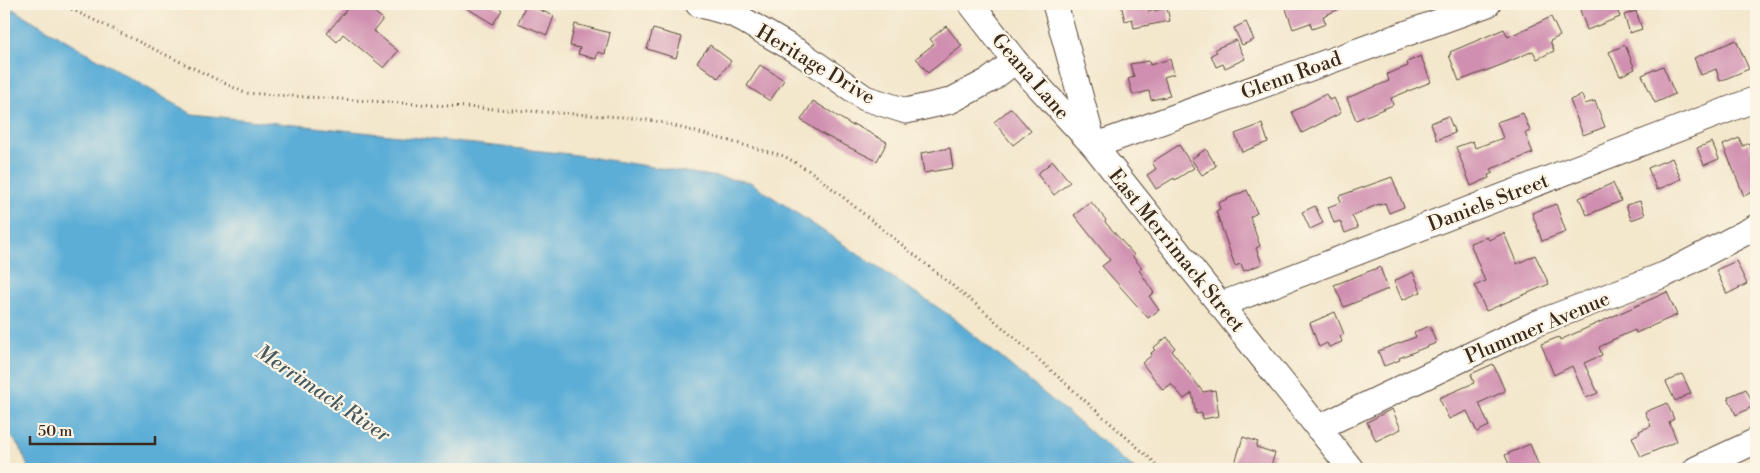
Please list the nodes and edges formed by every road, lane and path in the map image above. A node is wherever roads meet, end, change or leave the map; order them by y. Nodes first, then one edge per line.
1 (63, 4) edge
2 (698, 4) edge
3 (971, 4) edge
4 (1055, 4) edge
5 (1488, 4) edge
6 (1015, 62) junction
7 (1756, 99) edge
8 (1094, 146) junction
9 (1756, 227) edge
10 (1220, 305) junction
11 (1318, 428) junction
12 (1756, 441) edge
13 (1162, 469) edge
14 (1351, 469) edge
15 (1696, 469) edge

1 - 13 path
2 - 6 street, Heritage Drive
3 - 6 street, Geana Lane
4 - 8 street, East Merrimack Street
5 - 8 street, Glenn Road
6 - 8 street, Geana Lane
7 - 10 street, Daniels Street
8 - 10 street, East Merrimack Street
9 - 11 street, Plummer Avenue
10 - 11 street, East Merrimack Street
11 - 14 street, East Merrimack Street
12 - 15 street

